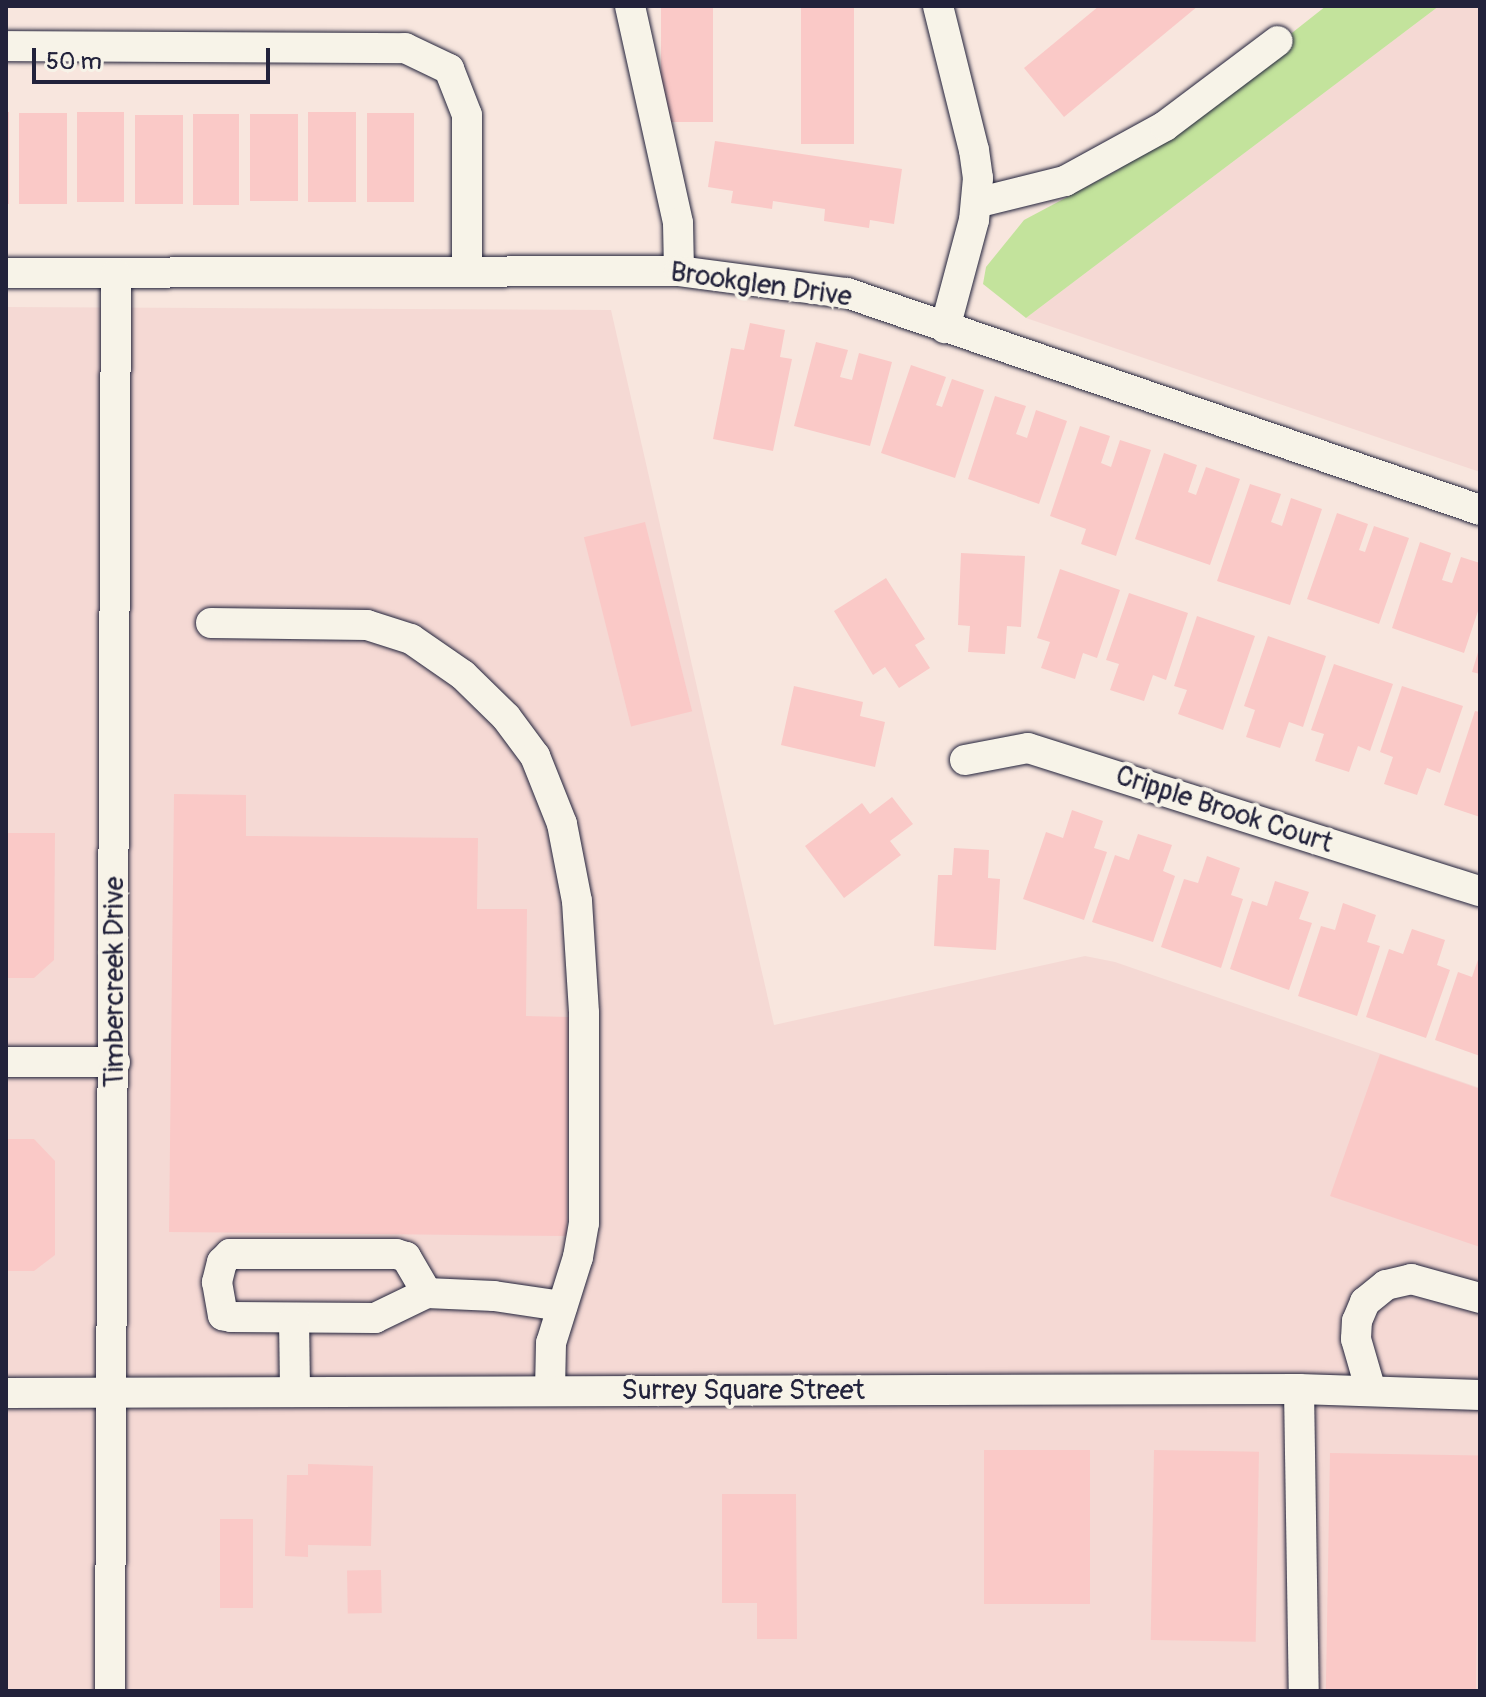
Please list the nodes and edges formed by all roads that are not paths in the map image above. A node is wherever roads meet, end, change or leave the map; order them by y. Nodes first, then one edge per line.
1 (630, 6) edge
2 (938, 6) edge
3 (1278, 41) dead end
4 (6, 46) edge
5 (976, 203) junction
6 (467, 270) junction
7 (679, 271) junction
8 (6, 273) edge
9 (116, 274) junction
10 (945, 328) junction
11 (1480, 510) edge
12 (211, 623) dead end
13 (965, 760) dead end
14 (1480, 891) edge
15 (6, 1062) edge
16 (115, 1062) junction
17 (427, 1293) junction
18 (1480, 1298) edge
19 (562, 1306) junction
20 (294, 1318) junction
21 (1299, 1389) junction
22 (550, 1391) junction
23 (1371, 1391) junction
24 (112, 1392) junction
25 (295, 1392) junction
26 (6, 1393) edge
27 (1480, 1395) edge
28 (110, 1691) edge
29 (1304, 1691) edge

1 - 7 street
2 - 5 street
3 - 5 street
4 - 6 street
5 - 10 street
6 - 7 street, Brookglen Drive
6 - 9 street, Brookglen Drive
7 - 10 street, Brookglen Drive
8 - 9 street, Brookglen Drive
9 - 16 street, Timbercreek Drive
10 - 11 street, Brookglen Drive
12 - 19 street
13 - 14 street, Cripple Brook Court
15 - 16 street
16 - 24 street, Timbercreek Drive
17 - 19 street
17 - 20 street
17 - 20 street
18 - 23 street
19 - 22 street
20 - 25 street
21 - 22 street, Surrey Square Street
21 - 23 street, Surrey Square Street
21 - 29 street
22 - 25 street, Surrey Square Street
23 - 27 street, Surrey Square Street
24 - 25 street, Surrey Square Street
24 - 26 street, Surrey Square Street
24 - 28 street, Timbercreek Drive

